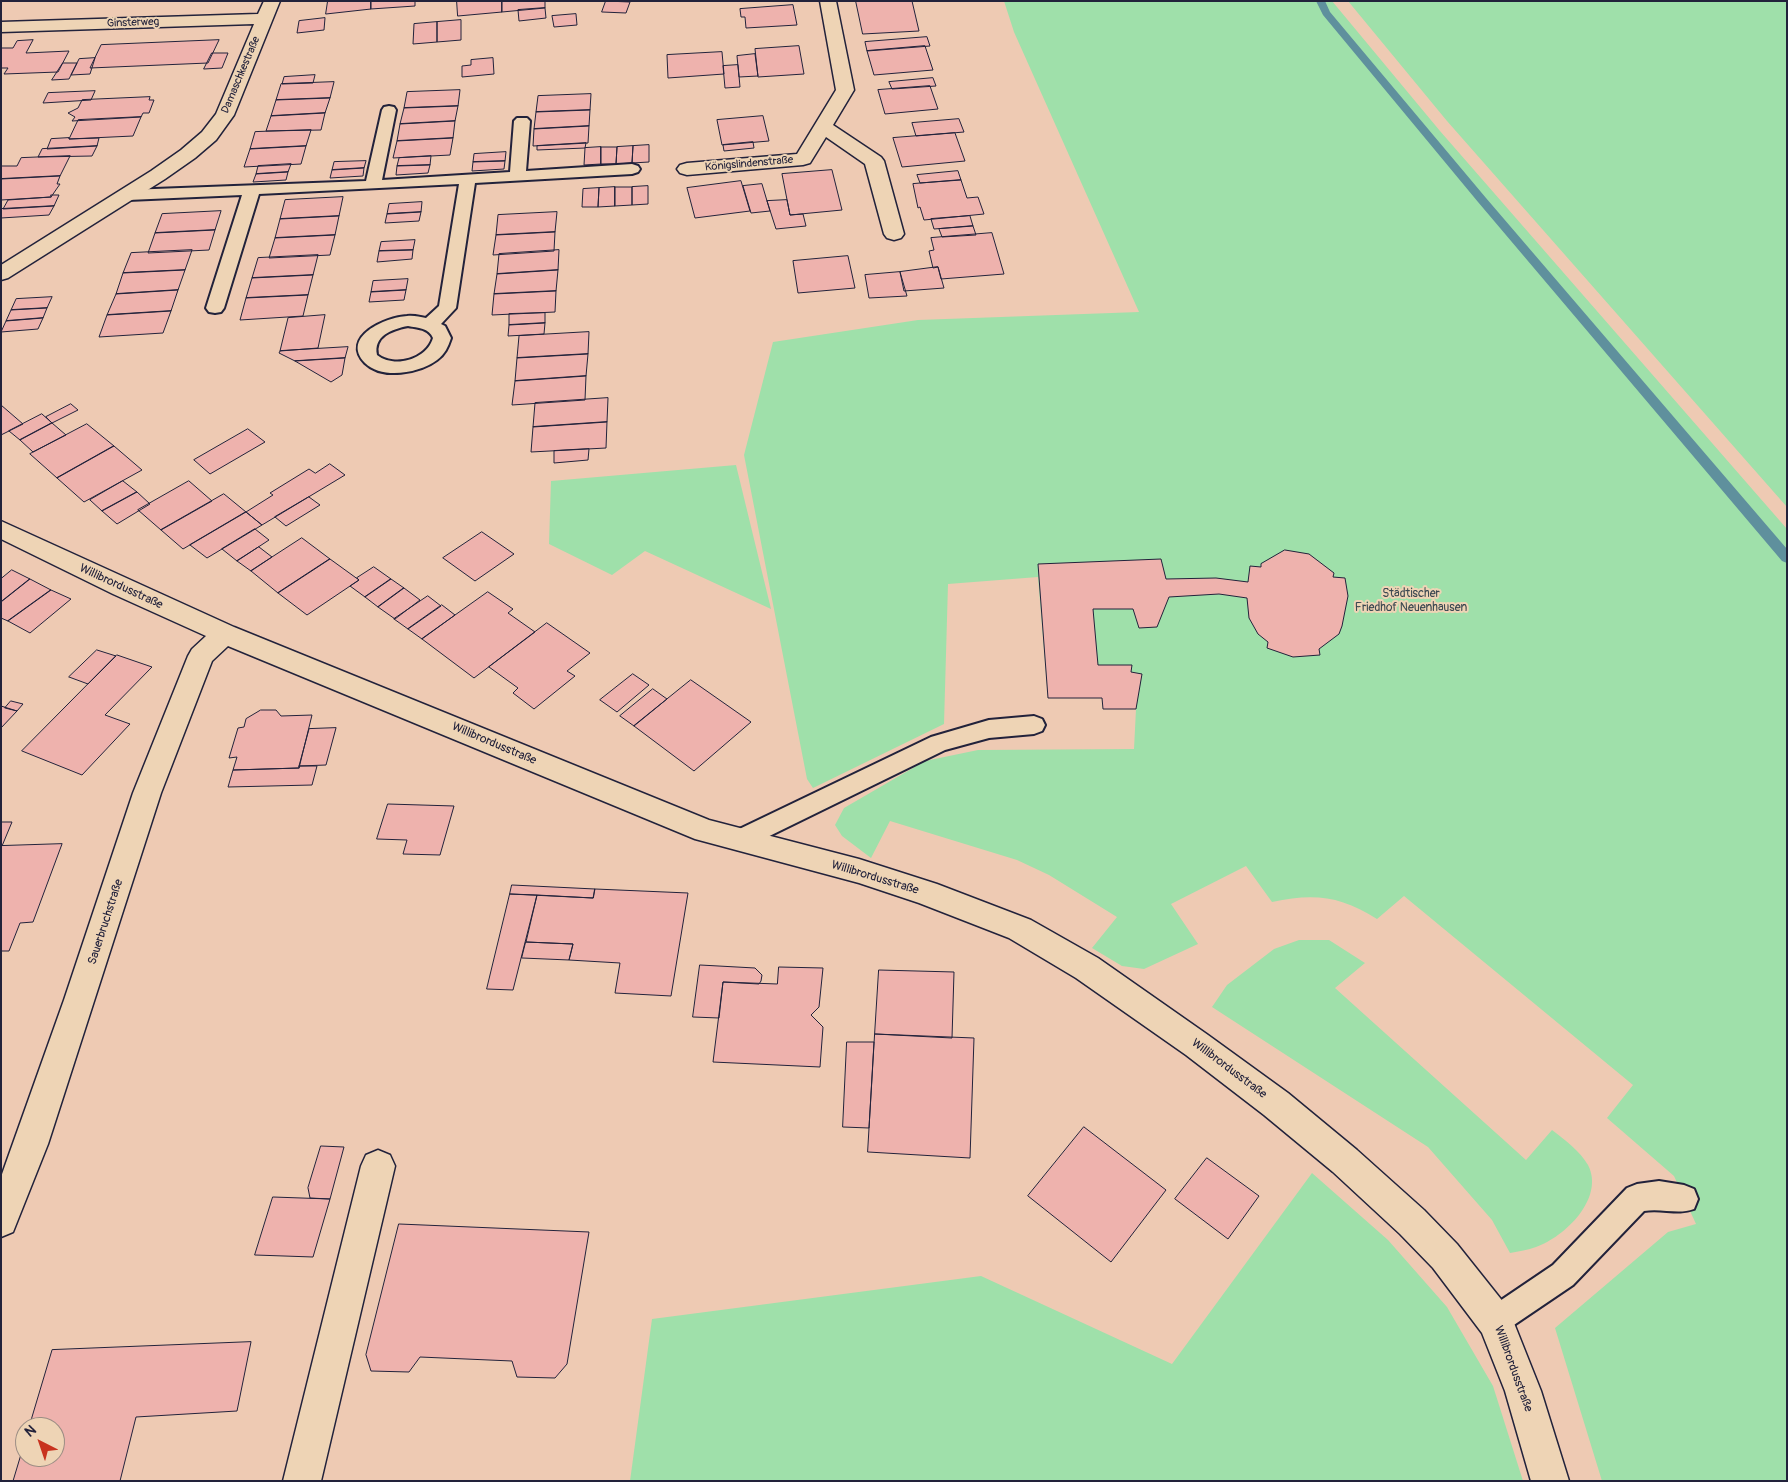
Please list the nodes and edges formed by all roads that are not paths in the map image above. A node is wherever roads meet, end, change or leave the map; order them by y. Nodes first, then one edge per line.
1 (272, 1) edge
2 (828, 1) edge
3 (265, 19) junction
4 (1, 27) edge
5 (389, 110) dead end
6 (522, 121) dead end
7 (822, 126) junction
8 (632, 169) dead end
9 (687, 169) dead end
10 (518, 176) junction
11 (468, 180) junction
12 (373, 185) junction
13 (252, 190) junction
14 (128, 195) junction
15 (894, 234) dead end
16 (1, 274) edge
17 (216, 308) dead end
18 (430, 324) dead end
19 (1, 529) edge
20 (225, 634) junction
21 (1034, 725) dead end
22 (739, 840) junction
23 (378, 1166) dead end
24 (1684, 1199) dead end
25 (1, 1220) edge
26 (1495, 1321) junction
27 (302, 1481) edge
28 (1550, 1481) edge

1 - 3 street, Damaschkestraße
2 - 7 street, Königslindenstraße
3 - 4 street, Ginsterweg
3 - 14 street, Damaschkestraße
5 - 12 lane
6 - 10 lane
7 - 9 street, Königslindenstraße
7 - 15 street
8 - 10 lane, Damaschkestraße
10 - 11 lane, Damaschkestraße
11 - 12 lane, Damaschkestraße
11 - 18 lane
12 - 13 lane, Damaschkestraße
13 - 14 lane, Damaschkestraße
13 - 17 lane
14 - 16 street, Damaschkestraße
19 - 20 street, Willibrordusstraße
20 - 22 street, Willibrordusstraße
20 - 25 street, Sauerbruchstraße
21 - 22 lane
22 - 26 street, Willibrordusstraße
23 - 27 street
24 - 26 lane
26 - 28 street, Willibrordusstraße

